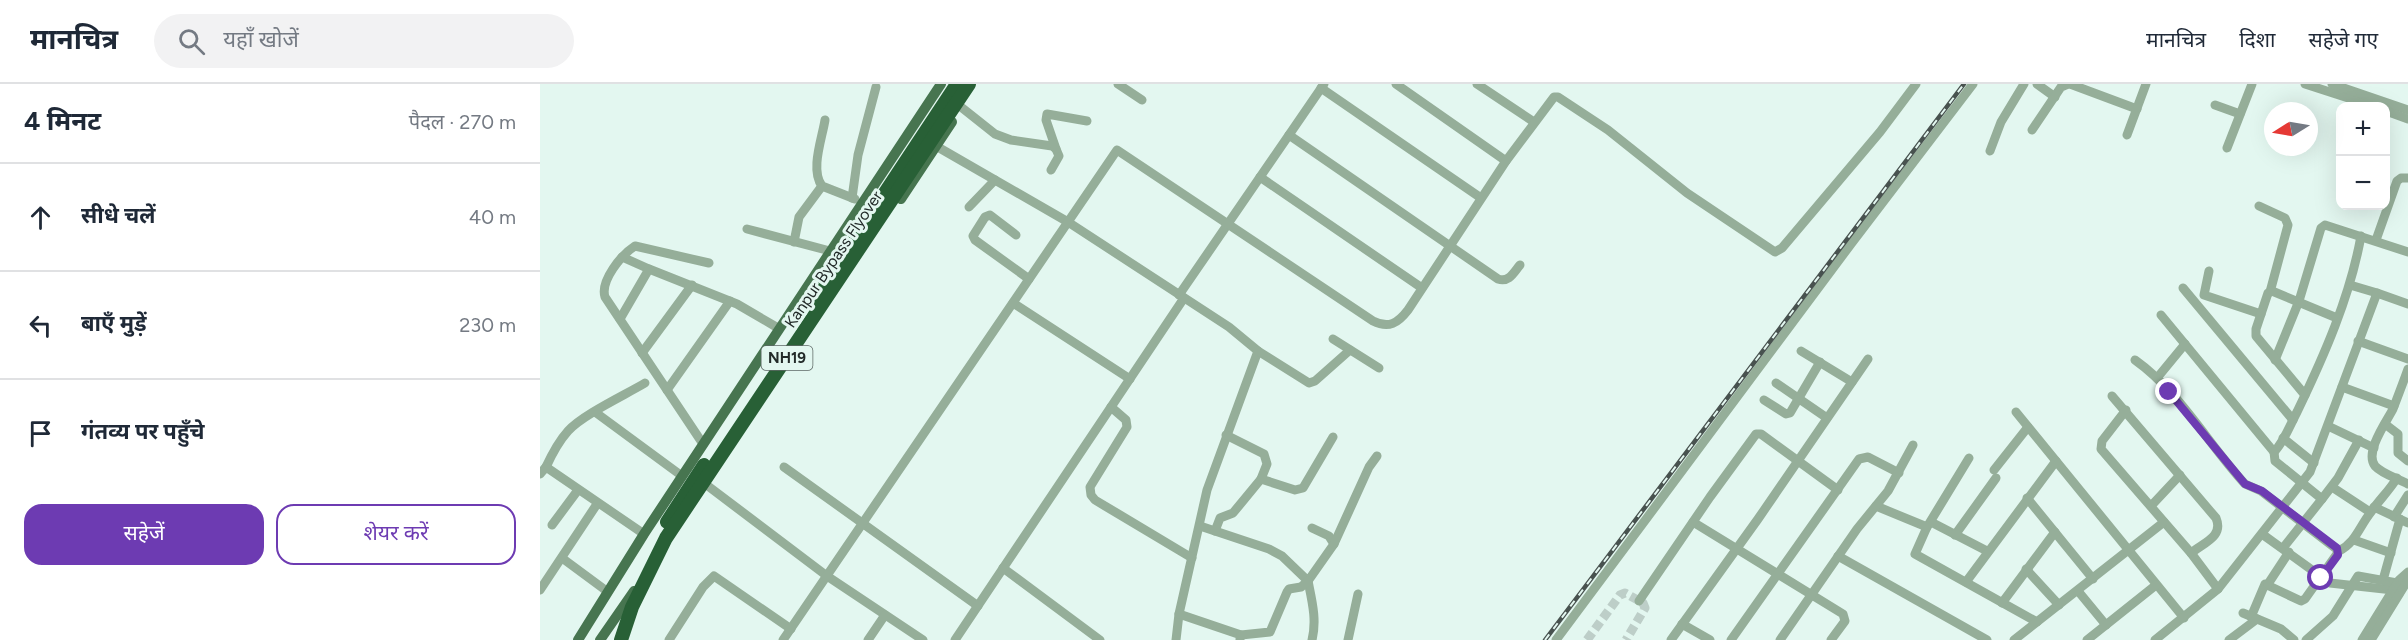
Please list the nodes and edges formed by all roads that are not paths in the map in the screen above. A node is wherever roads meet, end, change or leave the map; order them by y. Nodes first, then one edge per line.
1 (941, 84) edge
2 (957, 84) edge
3 (969, 84) edge
4 (977, 84) edge
5 (1118, 84) edge
6 (1396, 84) edge
7 (1478, 84) edge
8 (1916, 84) edge
9 (1973, 84) edge
10 (2024, 84) edge
11 (2037, 84) edge
12 (2069, 84) edge
13 (2146, 84) edge
14 (2252, 84) edge
15 (2305, 84) edge
16 (2332, 84) edge
17 (1322, 86) edge
18 (876, 87) dead end
19 (2055, 97) junction
20 (1142, 100) dead end
21 (2361, 102) edge
22 (2215, 105) dead end
23 (961, 107) junction
24 (2137, 109) junction
25 (2408, 110) edge
26 (2390, 113) edge
27 (2240, 114) junction
28 (2408, 119) edge
29 (825, 120) dead end
30 (1087, 121) dead end
31 (1534, 122) junction
32 (2032, 130) dead end
33 (1289, 135) junction
34 (2127, 135) dead end
35 (936, 146) junction
36 (2227, 148) dead end
37 (1056, 149) junction
38 (1990, 151) dead end
39 (1506, 161) junction
40 (1051, 170) dead end
41 (1260, 177) junction
42 (2408, 178) edge
43 (995, 180) junction
44 (822, 186) junction
45 (852, 198) junction
46 (1481, 198) junction
47 (863, 202) junction
48 (2259, 206) dead end
49 (969, 207) dead end
50 (1068, 222) junction
51 (1227, 224) junction
52 (747, 229) dead end
53 (1016, 235) dead end
54 (2361, 236) junction
55 (2376, 240) junction
56 (794, 242) junction
57 (1451, 244) junction
58 (830, 251) junction
59 (2408, 252) edge
60 (622, 257) junction
61 (709, 263) dead end
62 (1520, 265) dead end
63 (649, 269) junction
64 (2209, 271) dead end
65 (1029, 279) junction
66 (692, 285) junction
67 (2350, 285) junction
68 (1422, 288) junction
69 (2183, 288) dead end
70 (2270, 292) junction
71 (2377, 293) junction
72 (1181, 296) junction
73 (730, 301) junction
74 (2299, 301) junction
75 (1013, 303) junction
76 (2408, 304) edge
77 (2261, 314) junction
78 (2161, 315) dead end
79 (2337, 318) junction
80 (620, 319) junction
81 (778, 328) junction
82 (1333, 339) dead end
83 (2358, 341) junction
84 (2185, 344) junction
85 (1350, 350) junction
86 (1258, 351) junction
87 (1801, 351) dead end
88 (642, 353) junction
89 (1868, 359) dead end
90 (2408, 359) edge
91 (2134, 360) dead end
92 (2275, 360) junction
93 (1820, 362) junction
94 (1379, 368) dead end
95 (2408, 369) edge
96 (1130, 378) junction
97 (2157, 378) junction
98 (1852, 382) junction
99 (645, 383) dead end
100 (1776, 383) dead end
101 (2342, 387) junction
102 (667, 390) junction
103 (2305, 395) junction
104 (2112, 396) dead end
105 (1799, 399) junction
106 (1764, 400) dead end
107 (2394, 406) junction
108 (1111, 407) junction
109 (2126, 410) junction
110 (595, 412) junction
111 (2016, 412) dead end
112 (1827, 418) junction
113 (2293, 420) junction
114 (2385, 424) junction
115 (2328, 426) junction
116 (2028, 427) junction
117 (1226, 435) junction
118 (1333, 437) dead end
119 (2283, 438) junction
120 (2359, 440) junction
121 (703, 444) junction
122 (1913, 445) dead end
123 (2374, 448) junction
124 (2274, 452) junction
125 (1377, 456) dead end
126 (1969, 458) dead end
127 (1797, 460) junction
128 (2056, 461) junction
129 (2408, 461) edge
130 (2314, 463) junction
131 (784, 467) dead end
132 (543, 471) edge
133 (685, 472) junction
134 (1899, 473) junction
135 (2180, 475) junction
136 (2397, 478) junction
137 (1261, 479) junction
138 (2302, 483) junction
139 (2408, 484) edge
140 (707, 486) junction
141 (2332, 487) junction
142 (579, 490) junction
143 (1838, 490) junction
144 (2408, 495) edge
145 (2027, 498) junction
146 (2322, 499) junction
147 (597, 504) junction
148 (1876, 506) junction
149 (2151, 506) junction
150 (2282, 508) junction
151 (2372, 510) junction
152 (2400, 520) edge
153 (1693, 522) junction
154 (2164, 522) junction
155 (2302, 522) junction
156 (1929, 524) junction
157 (552, 525) dead end
158 (862, 525) junction
159 (1200, 526) junction
160 (1312, 528) dead end
161 (1215, 531) junction
162 (2055, 532) junction
163 (644, 534) junction
164 (2262, 534) junction
165 (1955, 535) junction
166 (2354, 540) junction
167 (1334, 544) junction
168 (1737, 549) junction
169 (2128, 550) junction
170 (2286, 550) junction
171 (1987, 551) junction
172 (2338, 551) junction
173 (2391, 553) junction
174 (2191, 554) junction
175 (1838, 556) junction
176 (562, 558) junction
177 (1192, 558) junction
178 (1003, 568) junction
179 (2026, 569) junction
180 (2408, 572) edge
181 (1776, 574) junction
182 (827, 576) junction
183 (2321, 578) junction
184 (2093, 579) junction
185 (2383, 580) junction
186 (2408, 580) edge
187 (1308, 581) junction
188 (1966, 582) junction
189 (2268, 584) junction
190 (2156, 585) junction
191 (2351, 587) junction
192 (2218, 589) junction
193 (2396, 589) junction
194 (540, 590) edge
195 (2078, 591) junction
196 (608, 592) junction
197 (1358, 594) dead end
198 (1812, 595) junction
199 (1640, 601) dead end
200 (2002, 603) junction
201 (2059, 605) junction
202 (978, 606) junction
203 (1179, 614) junction
204 (885, 615) junction
205 (2250, 616) junction
206 (2184, 618) junction
207 (2037, 622) junction
208 (1682, 624) junction
209 (2106, 625) junction
210 (791, 629) junction
211 (1241, 638) edge
212 (578, 640) edge
213 (600, 640) edge
214 (611, 640) edge
215 (621, 640) edge
216 (669, 640) edge
217 (783, 640) edge
218 (868, 640) edge
219 (923, 640) edge
220 (955, 640) edge
221 (1100, 640) edge
222 (1176, 640) edge
223 (1312, 640) edge
224 (1348, 640) edge
225 (1556, 640) edge
226 (1671, 640) edge
227 (1710, 640) edge
228 (1731, 640) edge
229 (1780, 640) edge
230 (1831, 640) edge
231 (1987, 640) edge
232 (2014, 640) edge
233 (2087, 640) edge
234 (2155, 640) edge
235 (2229, 640) edge
236 (2294, 640) edge
237 (2306, 640) edge
238 (2362, 640) edge
239 (2371, 640) edge

1 - 47 main road
2 - 214 highway, Kanpur Bypass Flyover / NH19, bridge
3 - 215 highway, Kanpur Bypass Flyover / NH19, bridge
4 - 23 main road
5 - 20 street
6 - 39 street
7 - 31 street
8 - 31 street
9 - 225 street
10 - 38 street
11 - 19 street
12 - 19 street
12 - 24 street
13 - 24 street
14 - 27 street
15 - 21 street
16 - 25 street
17 - 33 street
17 - 46 street
18 - 45 street
19 - 32 street
22 - 27 street
23 - 35 main road
23 - 37 street
24 - 34 street
26 - 28 street
27 - 36 street
29 - 44 street
30 - 37 street
31 - 39 street
33 - 41 street
33 - 57 street
35 - 43 street
35 - 140 main road
37 - 40 street
39 - 46 street
41 - 51 street
41 - 68 street
42 - 55 street
43 - 49 street
43 - 50 street
44 - 45 street
44 - 56 street
45 - 47 street
46 - 57 street
47 - 58 main road
48 - 70 street
50 - 51 street
50 - 65 street
50 - 72 street
51 - 68 street
51 - 72 street
52 - 56 street
53 - 65 street
54 - 55 street
54 - 67 street
54 - 74 street
55 - 59 street
56 - 58 street
57 - 62 street
57 - 68 street
58 - 81 main road
60 - 61 street
60 - 63 street
60 - 80 street
63 - 66 street
63 - 80 street
64 - 77 street
65 - 75 street
66 - 73 street
66 - 88 street
67 - 71 street
67 - 79 street
69 - 113 street
70 - 74 street
70 - 77 street
71 - 76 street
71 - 83 street
72 - 86 street
72 - 96 street
73 - 81 street
73 - 102 street
74 - 79 street
74 - 92 street
75 - 96 street
75 - 158 street
77 - 92 street
78 - 84 street
79 - 103 street
80 - 88 street
81 - 121 main road
82 - 85 street
83 - 90 street
83 - 101 street
84 - 97 street
84 - 124 street
85 - 86 street
85 - 94 street
86 - 117 street
87 - 93 street
88 - 102 street
89 - 98 street
91 - 97 street
92 - 103 street
93 - 98 street
93 - 105 street
95 - 107 street
96 - 108 street
97 - 150 street
98 - 112 street
99 - 110 street
100 - 105 street
101 - 107 street
101 - 115 street
102 - 121 street
103 - 113 street
104 - 109 street
105 - 106 street
105 - 112 street
107 - 114 street
108 - 177 street
108 - 178 street
109 - 135 street
109 - 149 street
110 - 132 street
110 - 133 street
111 - 116 street
112 - 127 street
113 - 119 street
114 - 123 street
114 - 129 street
115 - 120 street
115 - 130 street
116 - 128 street
116 - 165 street
117 - 137 street
117 - 159 street
118 - 137 street
119 - 124 street
119 - 130 street
120 - 123 street
120 - 141 street
121 - 133 main road
122 - 134 street
123 - 136 street
124 - 138 street
125 - 167 street
126 - 156 street
127 - 143 street
127 - 153 street
127 - 168 street
128 - 145 street
128 - 169 street
130 - 138 street
131 - 158 street
132 - 142 street
133 - 140 street
133 - 163 main road
134 - 143 street
134 - 148 street
135 - 149 street
135 - 174 street
136 - 139 street
136 - 151 street
137 - 161 street
138 - 146 street
138 - 150 street
140 - 182 street
140 - 213 main road
141 - 146 street
141 - 151 street
142 - 147 street
142 - 157 street
143 - 181 street
144 - 152 street
145 - 162 street
145 - 171 street
146 - 155 street
147 - 163 street
147 - 176 street
148 - 156 street
148 - 175 street
149 - 154 street
150 - 155 street
150 - 164 street
151 - 152 street
151 - 166 street
152 - 173 street
153 - 168 street
153 - 199 street
154 - 169 street
154 - 174 street
155 - 170 street
155 - 172 street
156 - 165 street
156 - 188 street
158 - 182 street
158 - 202 street
159 - 161 street
159 - 177 street
160 - 167 street
161 - 187 street
162 - 179 street
162 - 184 street
163 - 196 main road
164 - 170 street
164 - 192 street
165 - 171 street
166 - 172 street
166 - 173 street
167 - 187 street
168 - 181 street
168 - 208 street
169 - 184 street
169 - 190 street
170 - 183 street
170 - 189 street
171 - 188 street
172 - 183 street
173 - 185 street
174 - 192 street
175 - 198 street
175 - 231 street
176 - 194 street
176 - 196 street
177 - 203 street
178 - 202 street
178 - 221 street
179 - 200 street
179 - 201 street
180 - 193 street
181 - 198 street
181 - 228 street
182 - 204 street
182 - 210 street
183 - 189 street
183 - 191 street
184 - 195 street
185 - 191 street
185 - 193 street
186 - 193 street
187 - 211 street
187 - 223 street
188 - 200 street
189 - 205 street
190 - 206 street
190 - 209 street
191 - 193 street
191 - 237 street
192 - 206 street
193 - 238 street
193 - 239 street
195 - 201 street
195 - 209 street
196 - 212 main road
197 - 224 street
198 - 229 street
198 - 230 street
200 - 207 street
201 - 207 street
202 - 220 street
203 - 211 street
203 - 222 street
204 - 218 street
204 - 219 street
205 - 235 street
205 - 236 street
206 - 234 street
207 - 232 street
208 - 226 street
208 - 227 street
209 - 233 street
210 - 216 street
210 - 217 street

